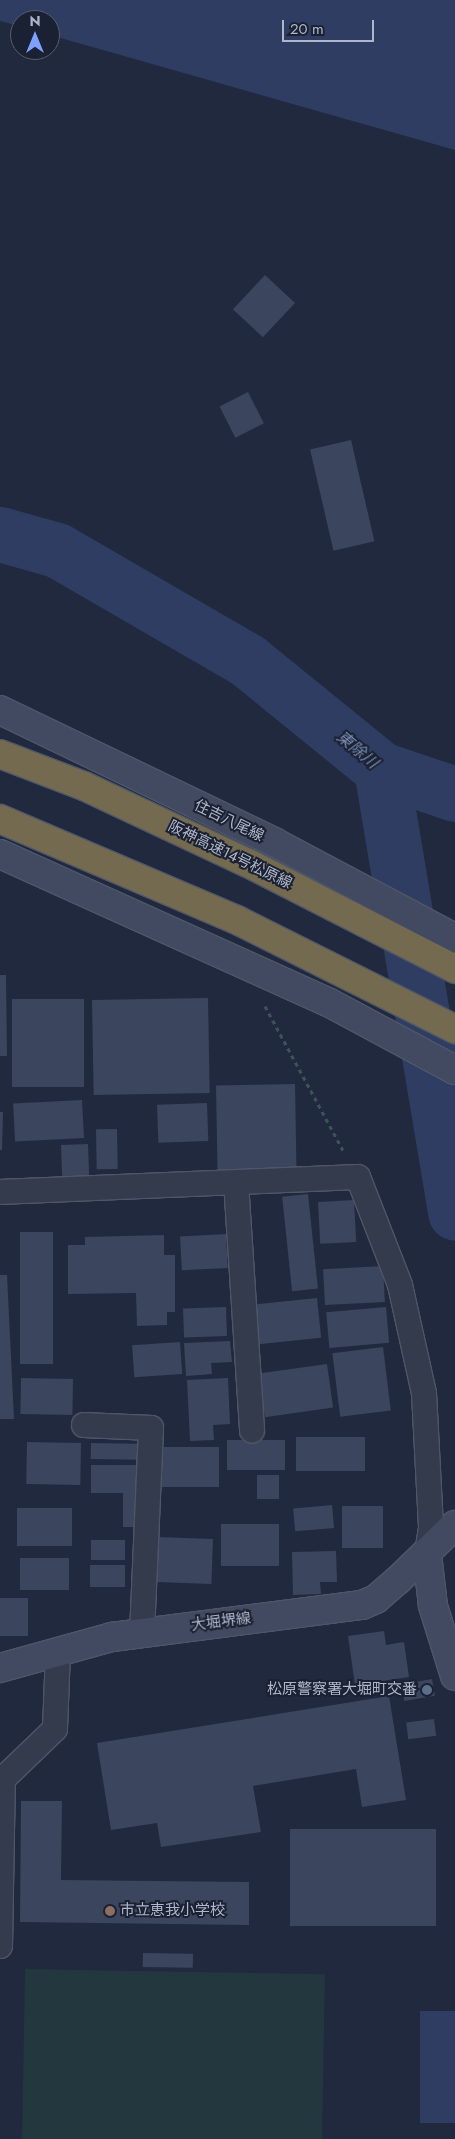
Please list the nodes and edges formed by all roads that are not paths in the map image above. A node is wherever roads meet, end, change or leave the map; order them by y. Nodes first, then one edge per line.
1 (0, 710) edge
2 (0, 754) edge
3 (0, 818) edge
4 (0, 854) edge
5 (377, 927) junction
6 (455, 938) edge
7 (455, 962) edge
8 (455, 969) edge
9 (455, 1029) edge
10 (455, 1070) edge
11 (236, 1182) junction
12 (0, 1192) edge
13 (84, 1425) dead end
14 (252, 1430) dead end
15 (442, 1538) edge
16 (142, 1633) junction
17 (58, 1652) junction
18 (0, 1668) edge
19 (455, 1676) edge
20 (0, 1946) edge

1 - 6 main road, 住吉八尾線
2 - 5 highway, 阪神高速14号松原線
3 - 9 highway
4 - 10 main road
5 - 7 highway
5 - 8 highway, 阪神高速14号松原線
11 - 12 street
11 - 14 street
11 - 15 street
13 - 16 street
15 - 16 main road, 大堀堺線
15 - 19 main road
16 - 17 main road, 大堀堺線
17 - 18 main road, 大堀堺線
17 - 20 street

